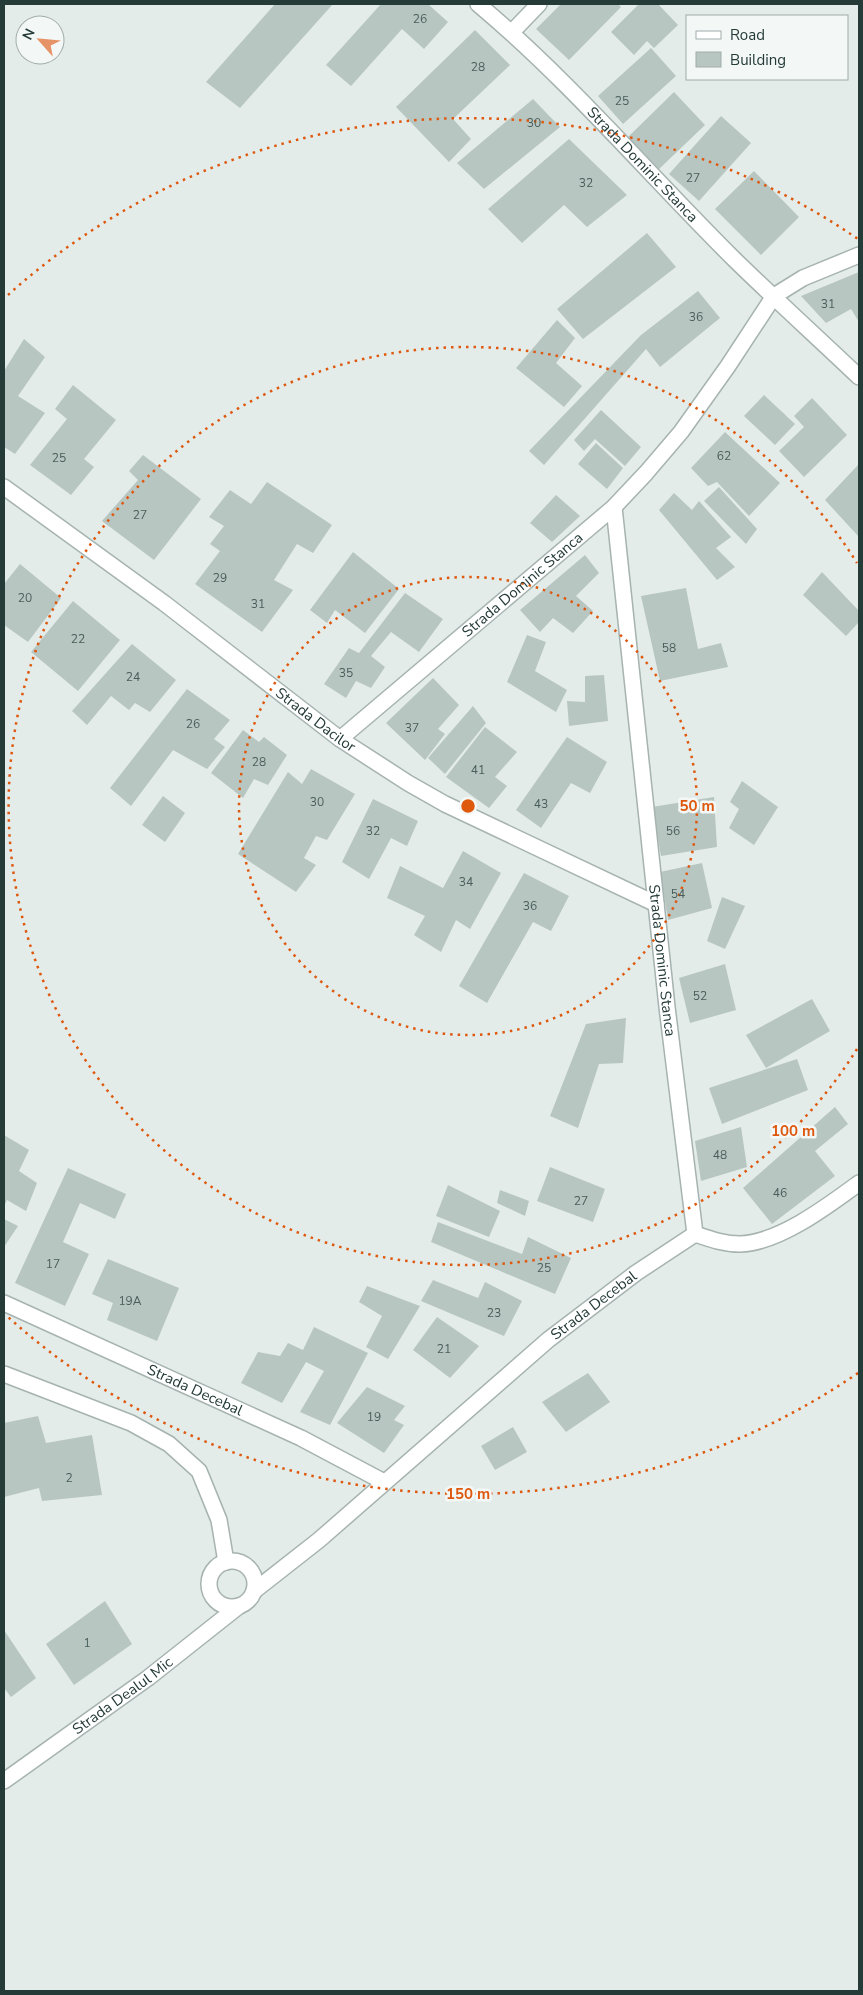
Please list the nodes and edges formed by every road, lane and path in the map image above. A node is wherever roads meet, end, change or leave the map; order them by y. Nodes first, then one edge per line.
1 (478, 4) edge
2 (540, 4) edge
3 (512, 32) junction
4 (859, 255) edge
5 (774, 296) junction
6 (859, 377) edge
7 (4, 487) edge
8 (614, 507) junction
9 (340, 739) junction
10 (656, 904) junction
11 (859, 1183) edge
12 (696, 1234) junction
13 (4, 1303) edge
14 (4, 1374) edge
15 (384, 1482) junction
16 (226, 1562) junction
17 (254, 1591) junction
18 (240, 1606) junction
19 (4, 1781) edge

1 - 3 street, Strada Dominic Stanca
2 - 3 street
3 - 5 street, Strada Dominic Stanca
4 - 5 street, Strada Dominic Stanca
5 - 6 street, Strada Dominic Stanca
5 - 8 street, Strada Dominic Stanca
7 - 9 street, Strada Dacilor
8 - 9 street, Strada Dominic Stanca
8 - 10 street, Strada Dominic Stanca
9 - 10 street, Strada Dacilor
10 - 12 street, Strada Dominic Stanca
11 - 12 street
12 - 15 street, Strada Decebal
13 - 15 street, Strada Decebal
14 - 16 street
15 - 17 street, Strada Decebal
16 - 17 street
16 - 18 street
17 - 18 street
18 - 19 street, Strada Dealul Mic

